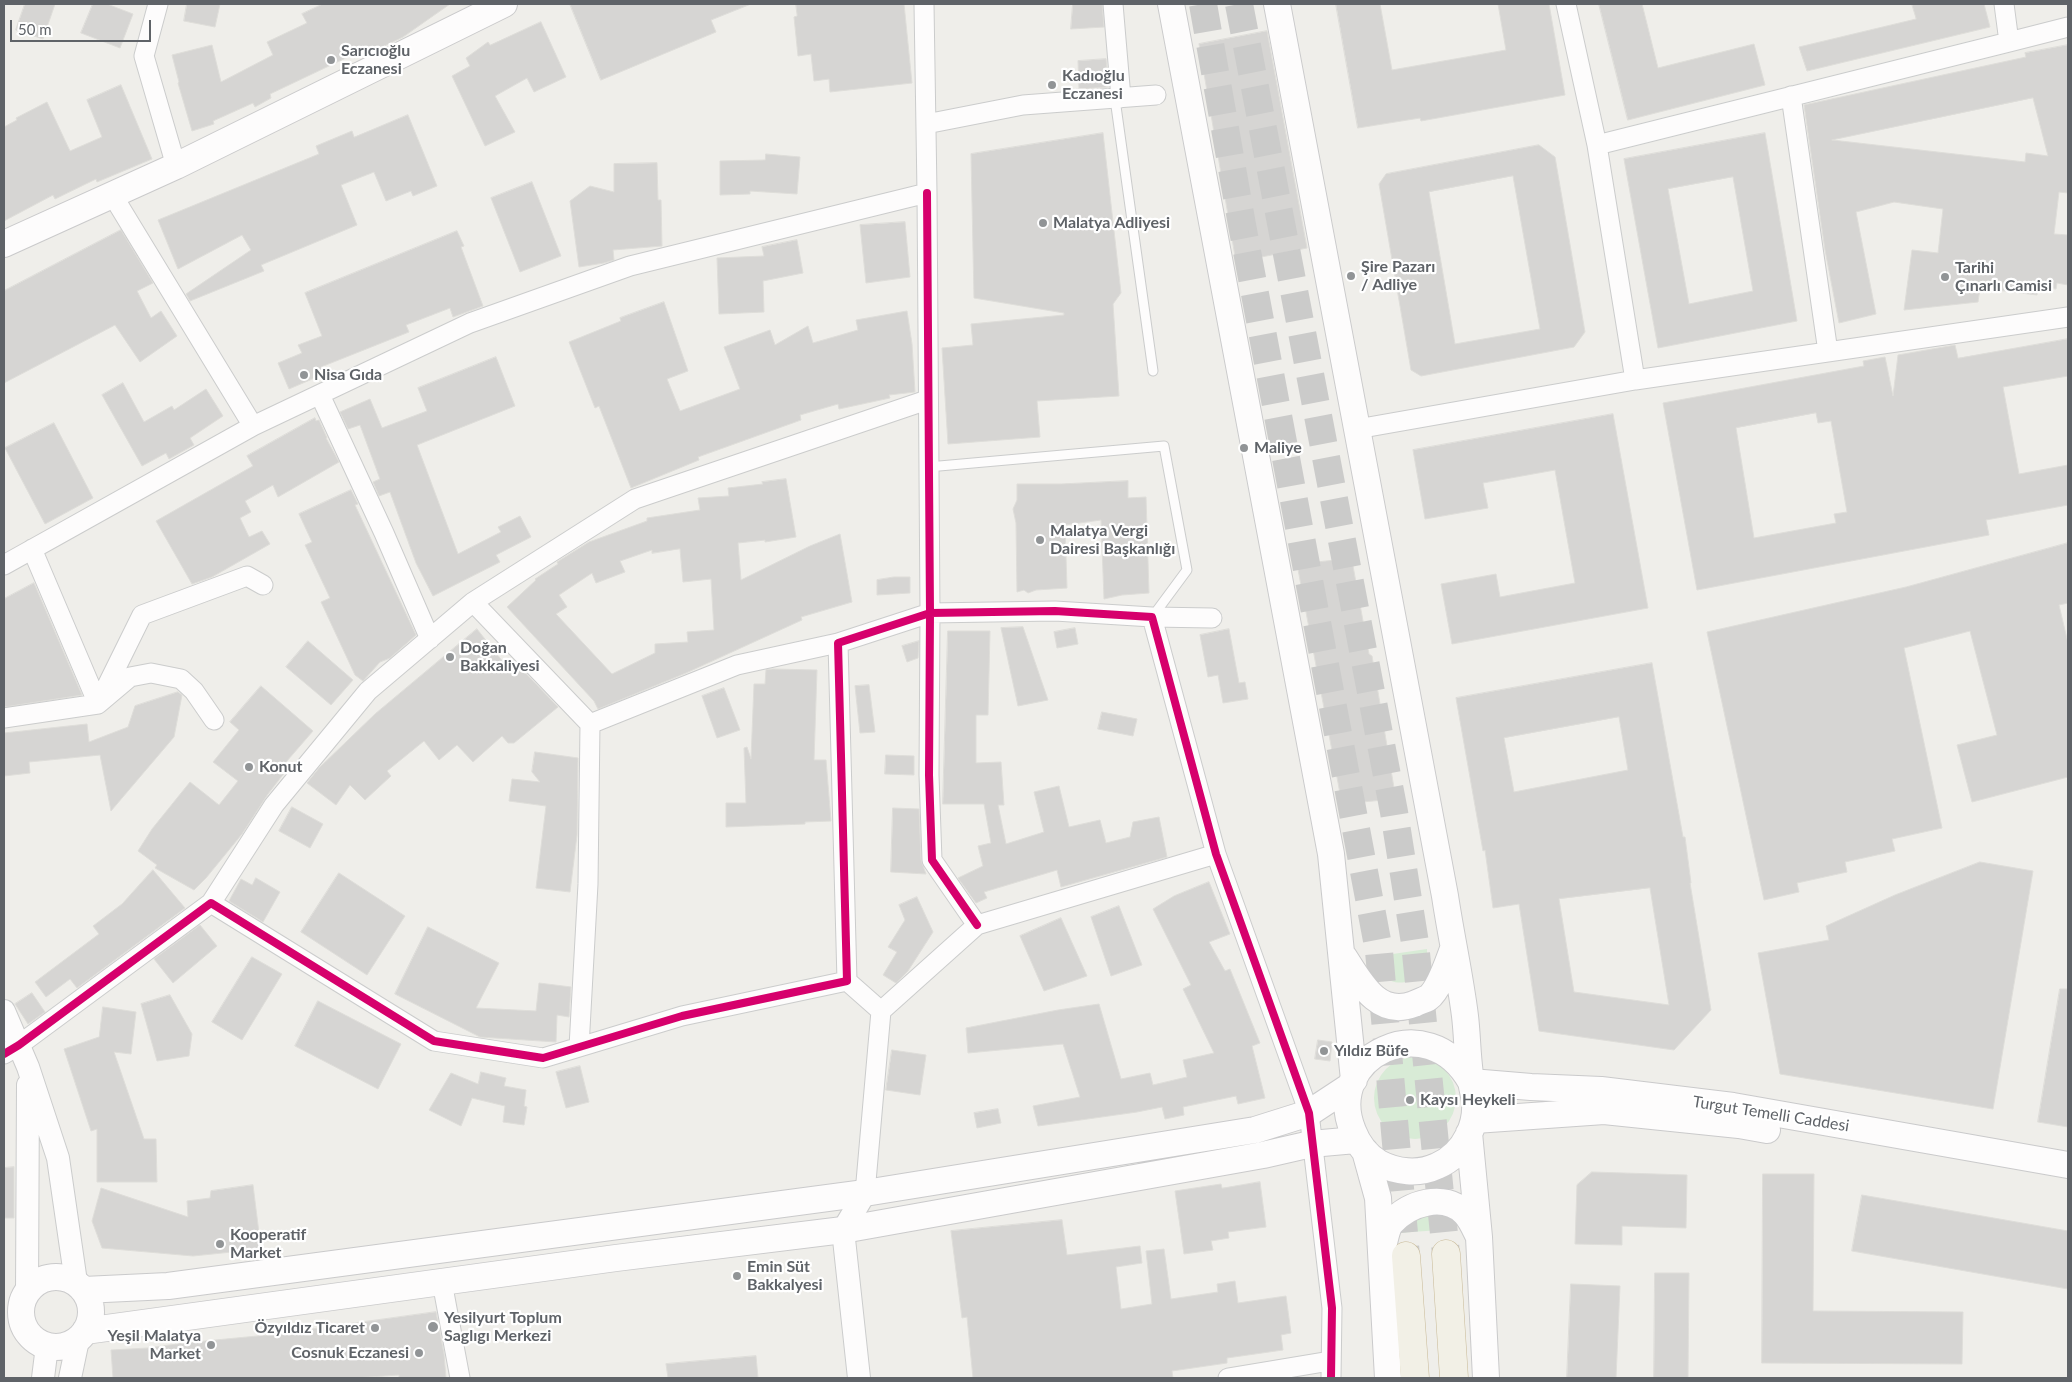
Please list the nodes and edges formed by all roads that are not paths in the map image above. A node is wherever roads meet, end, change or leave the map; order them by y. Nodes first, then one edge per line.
1 (158, 4) edge
2 (504, 4) edge
3 (924, 4) edge
4 (1112, 4) edge
5 (1171, 4) edge
6 (1276, 4) edge
7 (1566, 4) edge
8 (2004, 4) edge
9 (2068, 27) edge
10 (2009, 42) junction
11 (1156, 95) dead end
12 (1791, 96) junction
13 (1118, 98) junction
14 (926, 124) junction
15 (1597, 145) junction
16 (176, 166) junction
17 (927, 193) junction
18 (113, 196) junction
19 (4, 244) edge
20 (2068, 317) edge
21 (1828, 352) junction
22 (1153, 371) dead end
23 (1635, 380) junction
24 (320, 395) junction
25 (927, 400) junction
26 (254, 426) junction
27 (1357, 429) junction
28 (928, 467) junction
29 (32, 549) junction
30 (4, 565) edge
31 (263, 584) dead end
32 (473, 602) junction
33 (930, 613) junction
34 (1152, 617) junction
35 (1212, 618) dead end
36 (430, 638) junction
37 (838, 642) junction
38 (98, 704) junction
39 (4, 718) edge
40 (214, 720) dead end
41 (590, 724) junction
42 (1216, 854) junction
43 (211, 903) junction
44 (977, 925) junction
45 (1453, 949) junction
46 (1341, 952) junction
47 (847, 981) junction
48 (4, 1011) edge
49 (881, 1011) junction
50 (579, 1047) junction
51 (11, 1049) edge
52 (28, 1067) junction
53 (1471, 1082) junction
54 (1352, 1083) junction
55 (1308, 1112) junction
56 (1472, 1126) junction
57 (1311, 1144) junction
58 (1360, 1146) junction
59 (2068, 1165) edge
60 (2068, 1181) edge
61 (865, 1194) junction
62 (843, 1230) junction
63 (1480, 1237) junction
64 (1394, 1254) junction
65 (1446, 1254) tunnel mouth
66 (442, 1282) junction
67 (80, 1286) junction
68 (16, 1316) edge
69 (82, 1336) junction
70 (47, 1346) junction
71 (1330, 1369) edge
72 (43, 1378) edge
73 (70, 1378) edge
74 (460, 1378) edge
75 (859, 1378) edge
76 (1228, 1378) edge
77 (1388, 1378) edge
78 (1415, 1378) edge
79 (1454, 1378) edge
80 (1486, 1378) edge

1 - 16 street
2 - 16 main road
3 - 14 street
4 - 13 street
5 - 46 main road
6 - 27 main road
7 - 15 street
8 - 10 street
9 - 10 street
10 - 12 street
11 - 13 street
12 - 15 street
12 - 21 street
13 - 14 street
13 - 22 lane
14 - 17 street
15 - 23 street
16 - 18 main road
17 - 24 street
17 - 25 street
18 - 19 main road
18 - 26 street
20 - 21 street
21 - 23 street
23 - 27 street
24 - 26 street
24 - 36 street
25 - 28 street
25 - 32 street
26 - 29 street
27 - 45 main road
28 - 33 street
28 - 34 lane
29 - 30 street
29 - 38 street
31 - 38 street
32 - 36 street
32 - 41 street
33 - 34 street
33 - 37 street
33 - 44 street
34 - 35 street
34 - 42 street
36 - 43 street
37 - 41 street
37 - 47 street
38 - 39 street
38 - 40 street
41 - 50 street
42 - 44 street
42 - 55 street
43 - 50 street
43 - 51 street
44 - 49 street
45 - 46 main road
45 - 53 main road
46 - 54 main road
47 - 49 street
47 - 50 street
48 - 51 street
49 - 61 street
51 - 52 street
52 - 67 street
52 - 68 street
53 - 54 main road
53 - 56 main road
53 - 59 main road, Turgut Temelli Caddesi
54 - 55 main road
54 - 58 main road
55 - 57 street
55 - 61 main road
56 - 58 main road
56 - 60 main road, Turgut Temelli Caddesi
56 - 63 main road
57 - 58 main road
57 - 62 main road
57 - 71 street
58 - 64 main road
61 - 62 street
61 - 67 main road
62 - 66 main road
62 - 75 street
63 - 64 main road
63 - 80 main road
64 - 77 main road
64 - 78 highway
65 - 79 highway
66 - 69 main road
66 - 74 street
67 - 68 main road
67 - 69 main road
68 - 70 main road
69 - 70 main road
69 - 73 street
70 - 72 street
71 - 76 street

